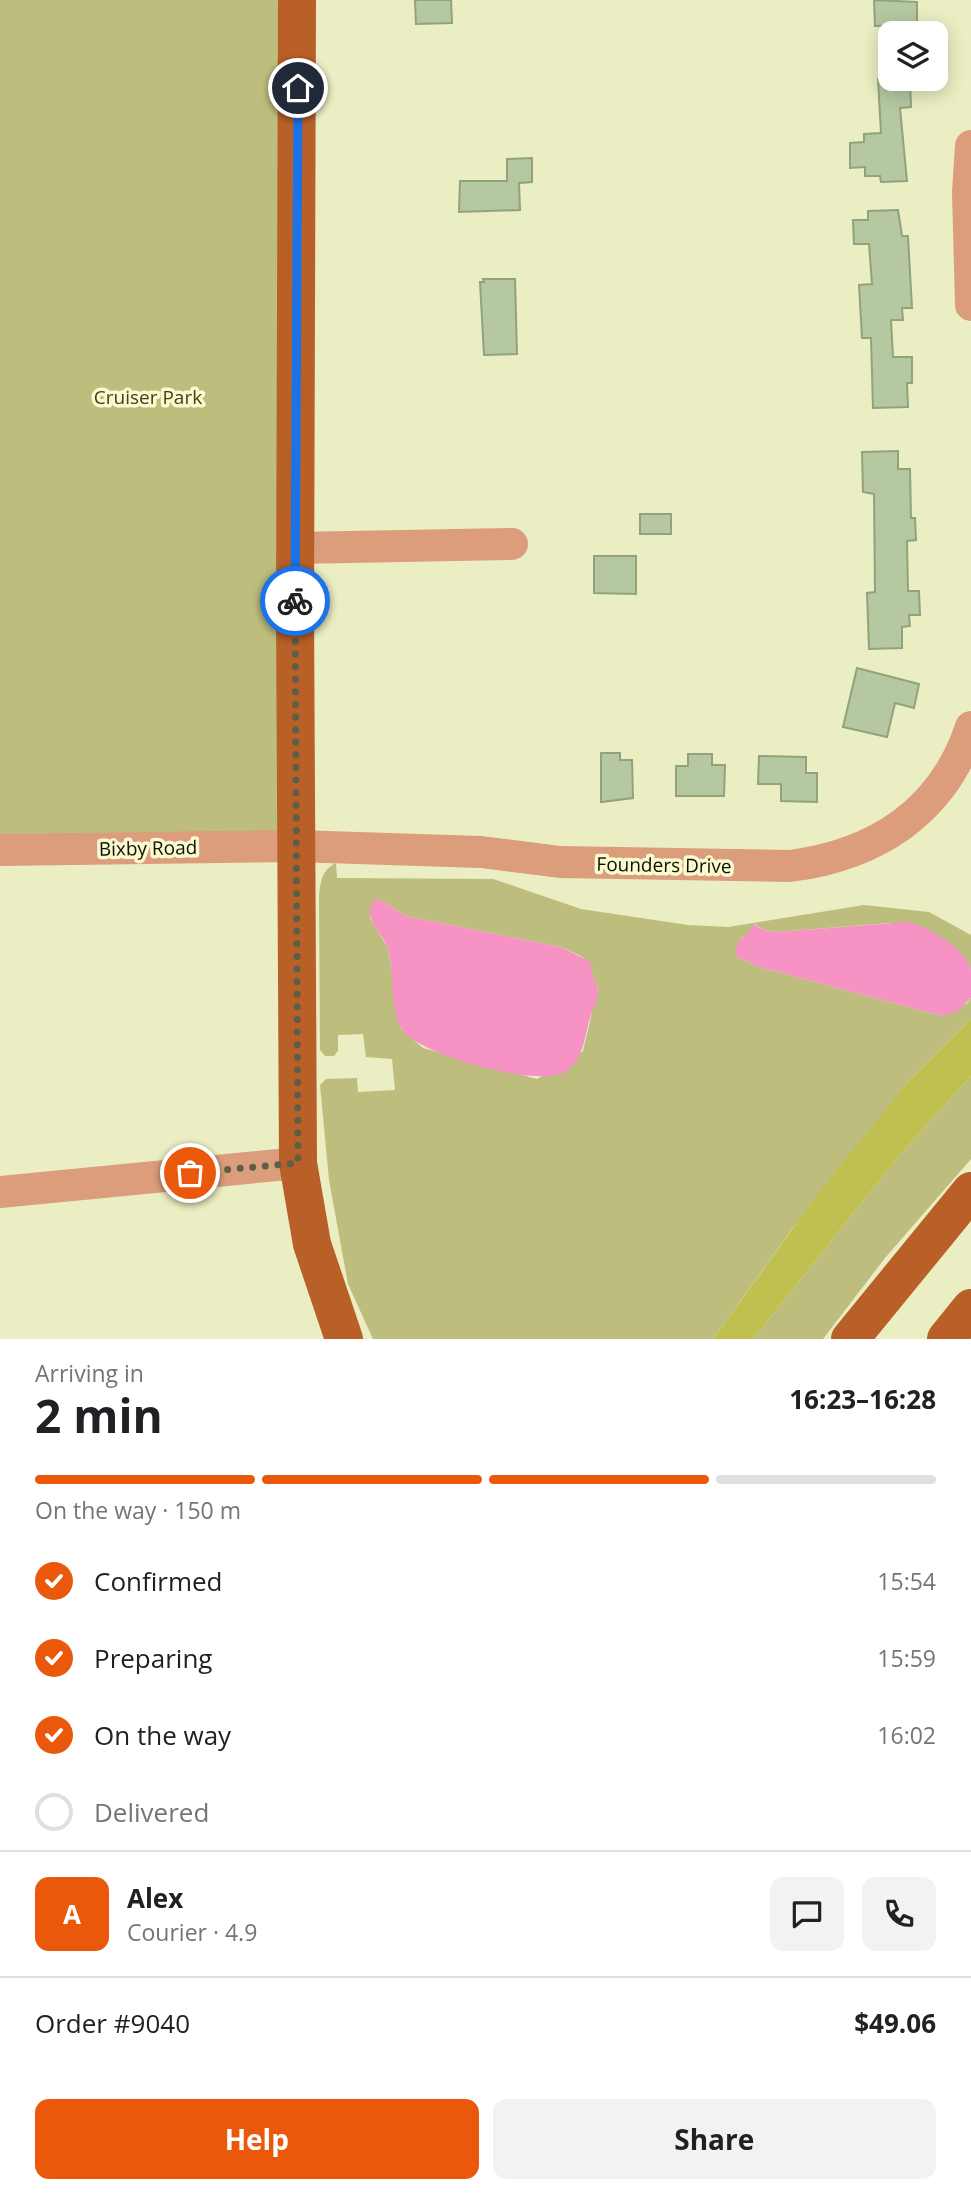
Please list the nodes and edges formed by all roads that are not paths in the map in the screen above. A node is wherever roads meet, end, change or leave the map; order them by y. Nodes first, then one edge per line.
1 (297, 0) edge
2 (971, 146) edge
3 (971, 305) edge
4 (512, 544) dead end
5 (295, 548) junction
6 (971, 727) edge
7 (296, 846) junction
8 (0, 850) edge
9 (298, 1163) junction
10 (971, 1191) edge
11 (0, 1192) edge
12 (971, 1308) edge
13 (344, 1339) edge
14 (850, 1339) edge
15 (946, 1339) edge

1 - 5 main road
2 - 3 street
4 - 5 street
5 - 7 main road
6 - 7 street, Founders Drive
7 - 8 street, Bixby Road
7 - 9 main road
9 - 11 street
9 - 13 main road
10 - 14 main road
12 - 15 main road

